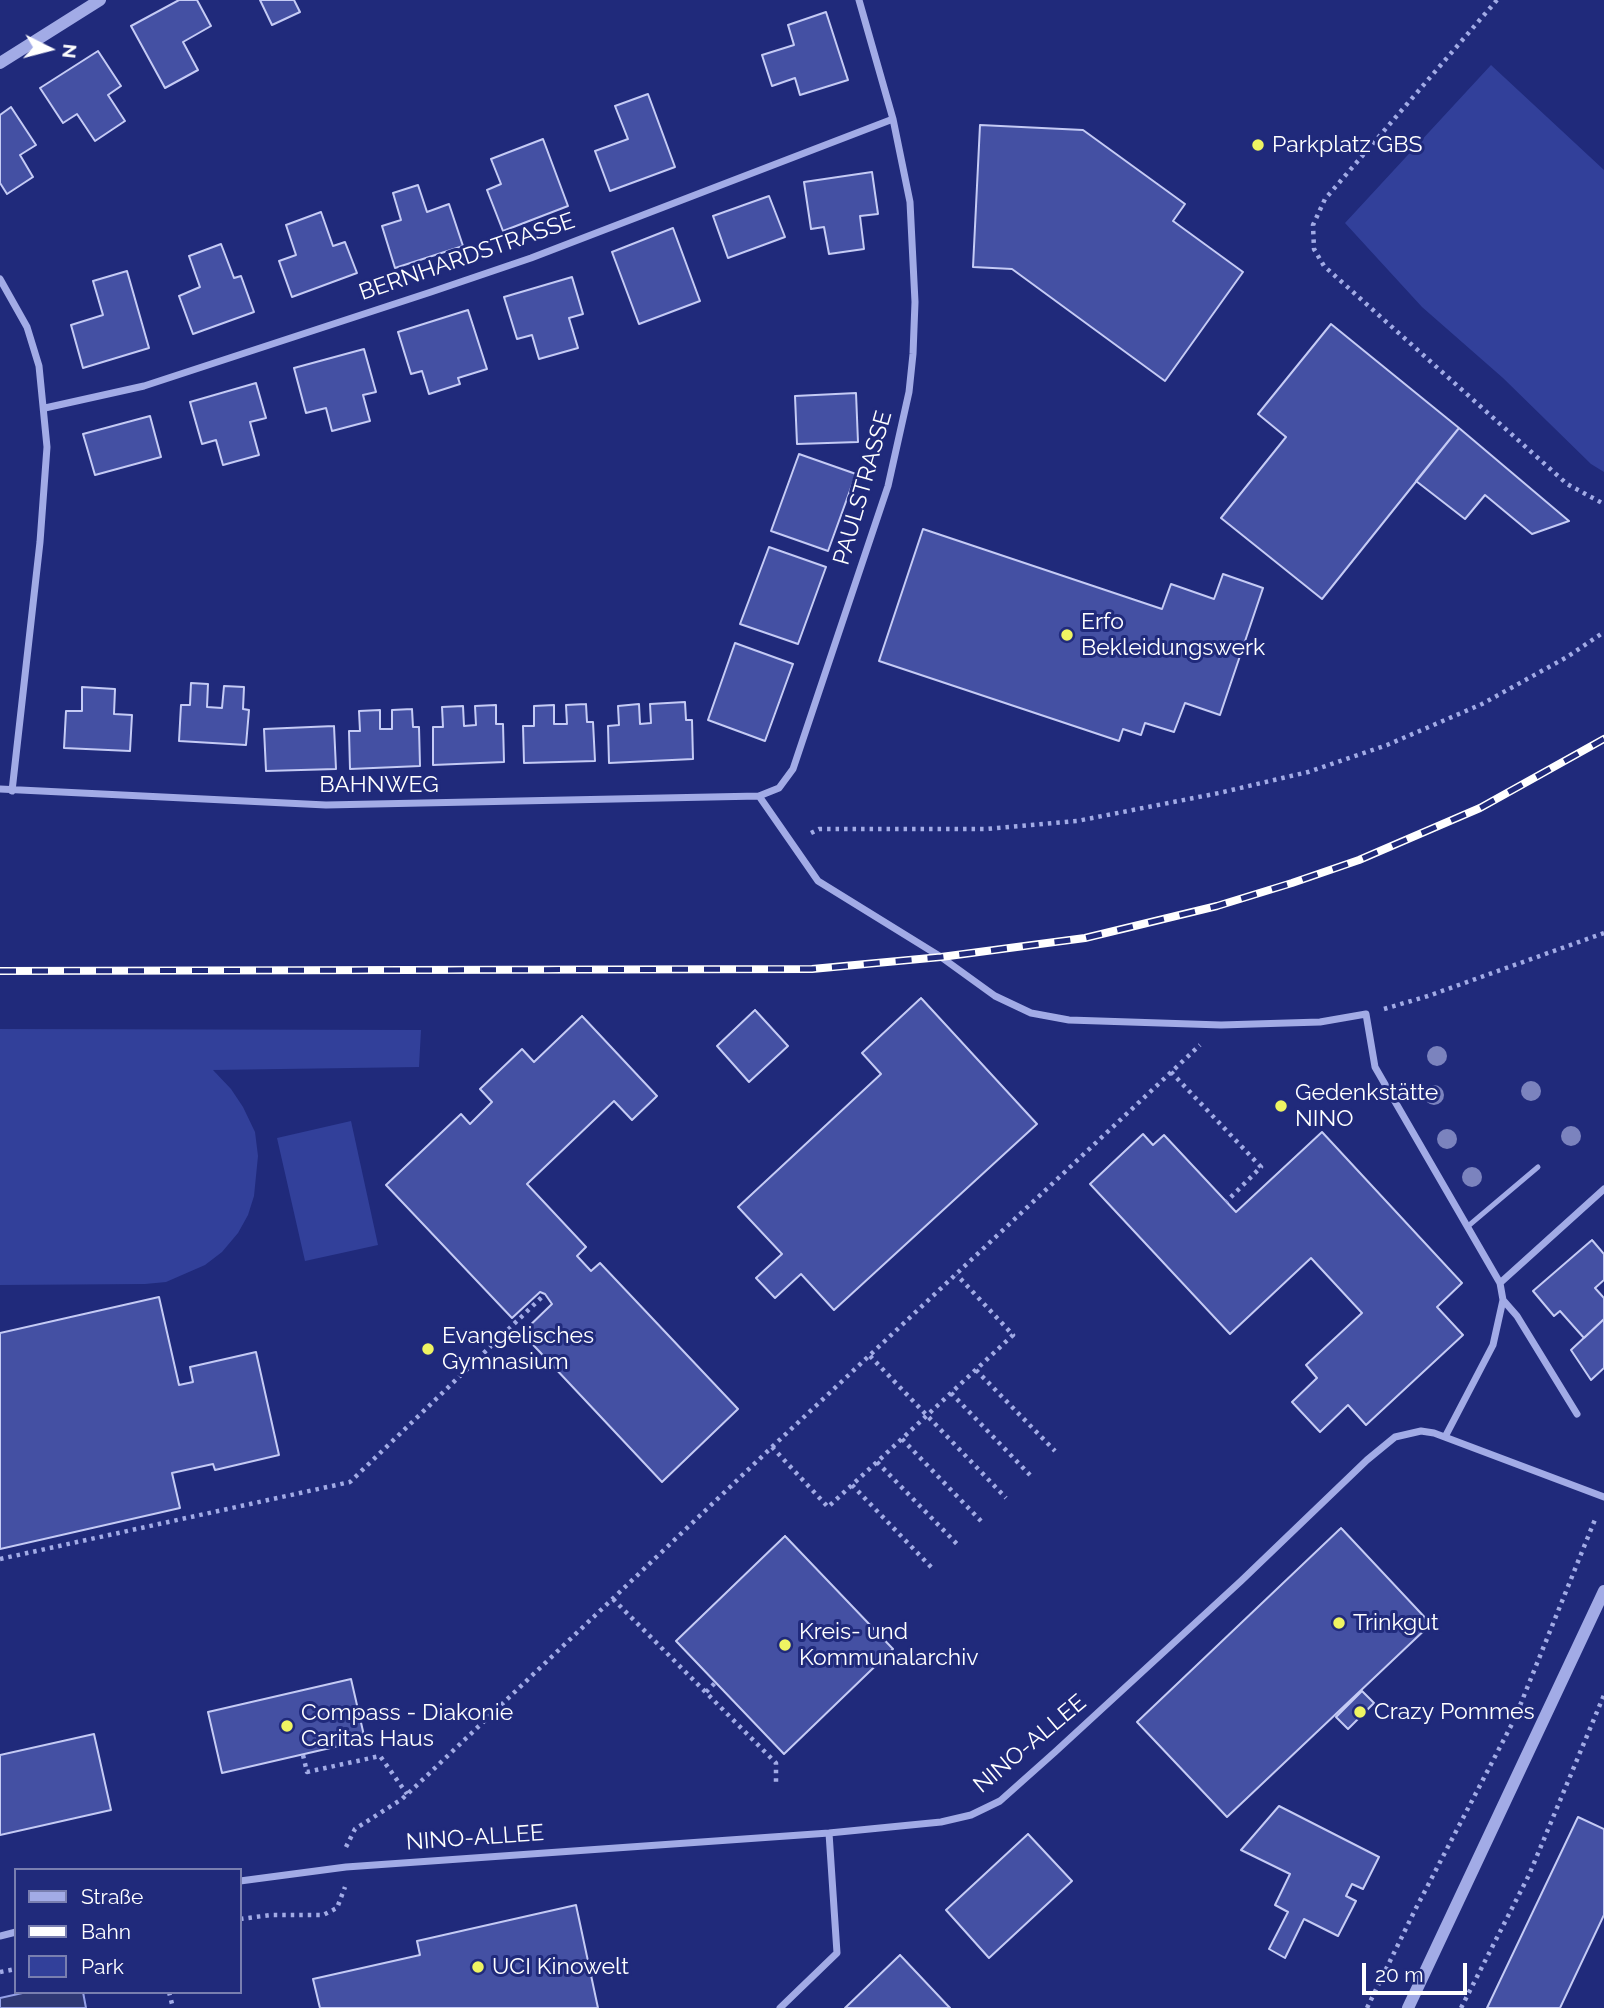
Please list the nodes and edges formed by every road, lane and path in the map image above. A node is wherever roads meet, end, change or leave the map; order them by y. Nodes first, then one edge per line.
1 (100, 0) edge
2 (859, 0) edge
3 (1497, 0) edge
4 (0, 63) edge
5 (893, 119) junction
6 (0, 279) edge
7 (45, 408) junction
8 (1604, 504) edge
9 (1604, 632) edge
10 (0, 789) edge
11 (12, 791) junction
12 (759, 796) junction
13 (790, 842) junction
14 (1604, 933) edge
15 (1366, 1014) junction
16 (1221, 1025) junction
17 (1171, 1072) junction
18 (1538, 1167) dead end
19 (1604, 1189) edge
20 (1226, 1202) dead end
21 (1467, 1227) junction
22 (957, 1275) junction
23 (1500, 1283) junction
24 (545, 1294) dead end
25 (1503, 1300) junction
26 (870, 1356) junction
27 (976, 1370) junction
28 (951, 1393) junction
29 (1577, 1414) dead end
30 (927, 1416) junction
31 (1446, 1437) junction
32 (902, 1439) junction
33 (772, 1447) junction
34 (1055, 1451) dead end
35 (877, 1462) junction
36 (1030, 1475) dead end
37 (852, 1485) junction
38 (1604, 1497) edge
39 (1006, 1498) dead end
40 (1598, 1512) dead end
41 (981, 1521) dead end
42 (957, 1544) dead end
43 (0, 1559) edge
44 (932, 1567) dead end
45 (1604, 1591) edge
46 (613, 1599) junction
47 (716, 1682) dead end
48 (706, 1692) junction
49 (1604, 1695) edge
50 (303, 1755) dead end
51 (776, 1785) dead end
52 (407, 1794) junction
53 (829, 1833) junction
54 (346, 1867) junction
55 (242, 1881) edge
56 (242, 1919) edge
57 (780, 2008) edge
58 (1367, 2008) edge
59 (1408, 2008) edge
60 (1461, 2008) edge

1 - 4 street
2 - 5 street, PAULSTRASSE
3 - 8 path
5 - 7 street, BERNHARDSTRASSE
5 - 12 street, PAULSTRASSE
6 - 7 street
7 - 11 street
9 - 13 path
10 - 11 street, BAHNWEG
11 - 12 street, BAHNWEG
12 - 13 street
13 - 16 street
14 - 15 path
15 - 16 street
15 - 21 street
16 - 17 path
17 - 20 path
17 - 22 path
18 - 21 lane
19 - 23 street
21 - 23 street
22 - 26 path
22 - 27 path
23 - 25 street
24 - 43 path
25 - 29 street
25 - 31 street
26 - 30 path
26 - 33 path
27 - 28 path
27 - 34 path
28 - 30 path
28 - 36 path
30 - 32 path
30 - 39 path
31 - 38 street, NINO-ALLEE
31 - 53 street, NINO-ALLEE
32 - 35 path
32 - 41 path
33 - 37 path
33 - 46 path
35 - 37 path
35 - 42 path
37 - 44 path
40 - 58 path
45 - 59 street
46 - 48 path
46 - 52 path
47 - 48 path
48 - 51 path
49 - 60 path
50 - 52 path
52 - 54 path
53 - 54 street, NINO-ALLEE
53 - 57 street
54 - 55 street, NINO-ALLEE
54 - 56 path

